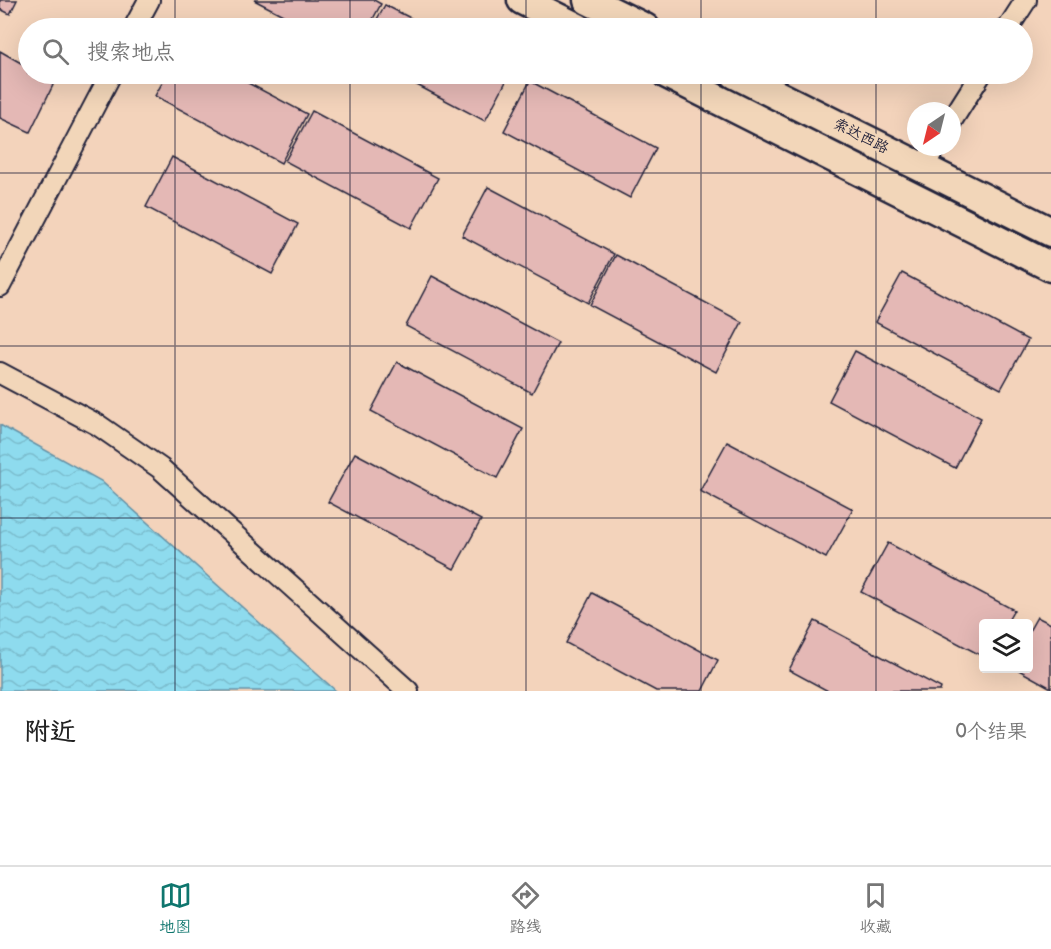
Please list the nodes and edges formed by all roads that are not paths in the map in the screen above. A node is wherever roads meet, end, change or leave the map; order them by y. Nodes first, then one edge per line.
1 (149, 0) edge
2 (522, 0) edge
3 (588, 0) edge
4 (1026, 0) edge
5 (139, 18) edge
6 (558, 18) edge
7 (625, 18) edge
8 (1014, 18) edge
9 (106, 84) edge
10 (687, 84) edge
11 (758, 84) edge
12 (975, 84) edge
13 (961, 106) edge
14 (929, 157) edge
15 (1051, 232) edge
16 (1051, 267) edge
17 (0, 286) edge
18 (0, 373) edge
19 (408, 691) edge

1 - 5 street
2 - 6 main road
3 - 7 main road
4 - 8 street
9 - 17 street
10 - 16 main road
11 - 14 main road, 索达西路
12 - 13 street
14 - 15 main road, 索达西路
18 - 19 street

